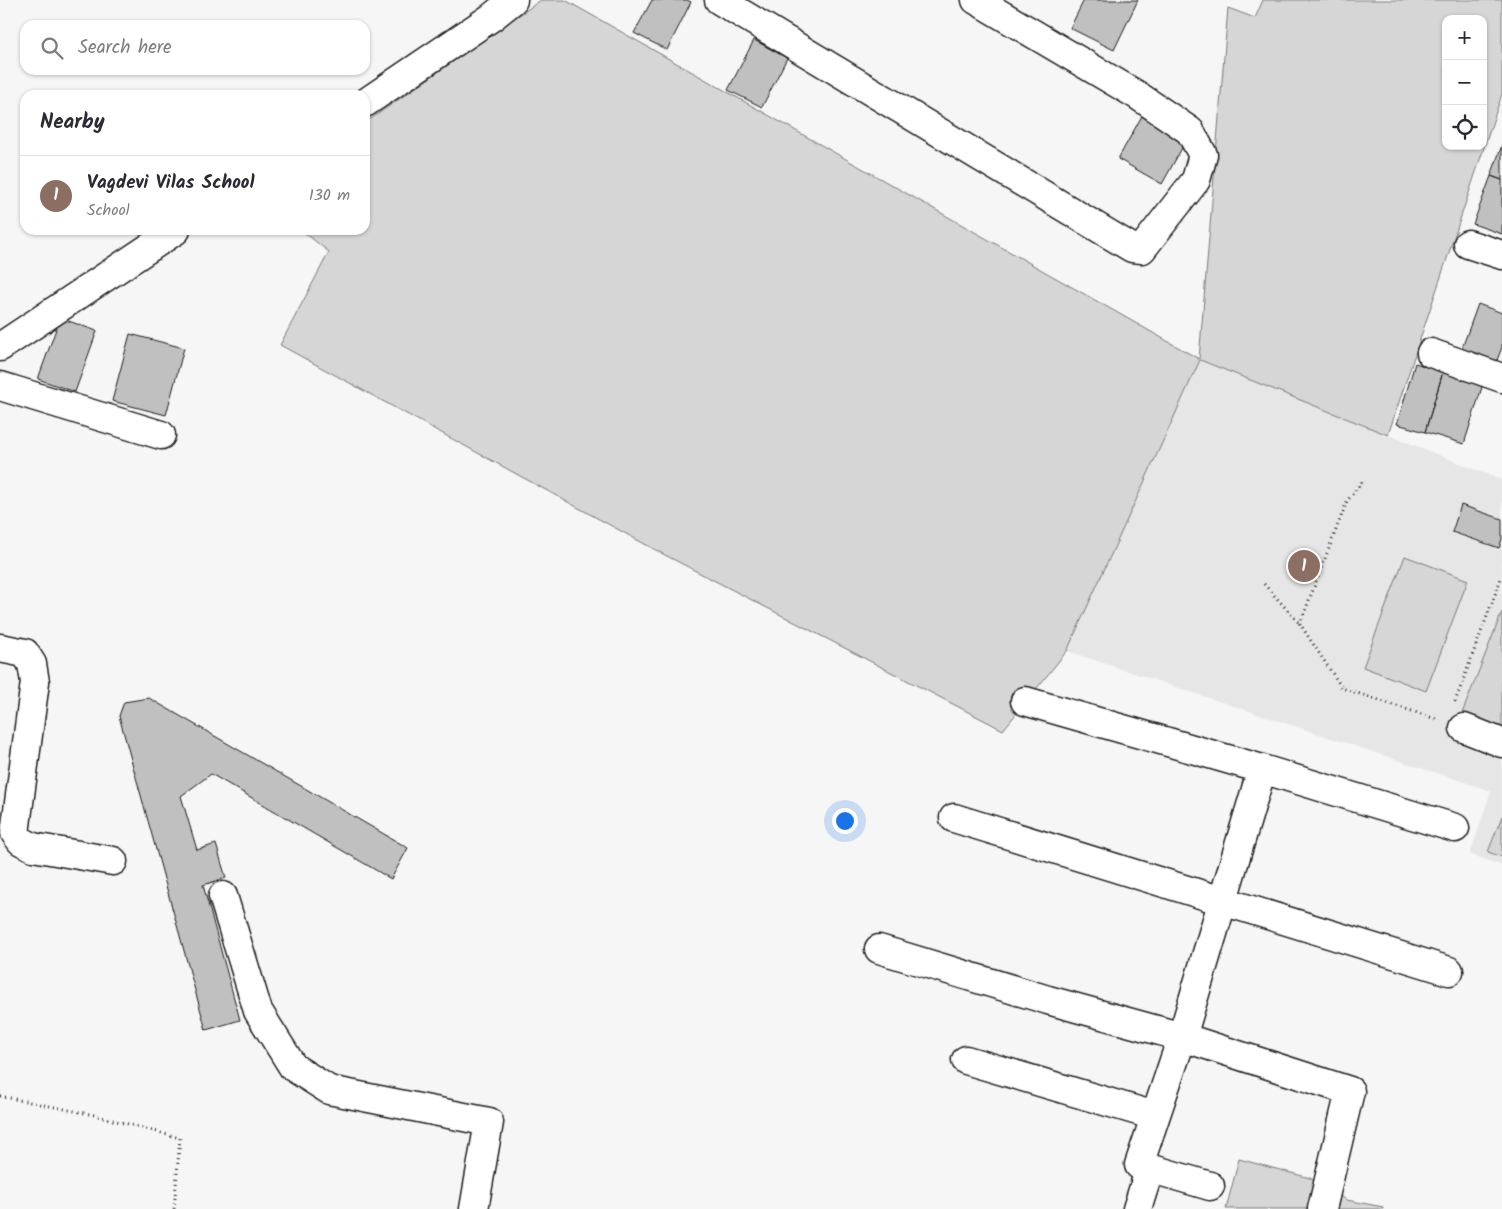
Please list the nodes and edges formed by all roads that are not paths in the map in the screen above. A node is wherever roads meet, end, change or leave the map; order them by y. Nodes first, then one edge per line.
1 (513, 0) edge
2 (719, 0) edge
3 (976, 0) edge
4 (370, 100) edge
5 (168, 235) edge
6 (1468, 244) dead end
7 (1502, 255) edge
8 (0, 347) edge
9 (1430, 353) dead end
10 (1502, 378) edge
11 (0, 386) edge
12 (161, 435) dead end
13 (0, 648) edge
14 (1025, 701) dead end
15 (1456, 725) road end
16 (1502, 743) edge
17 (1262, 769) junction
18 (954, 818) dead end
19 (1454, 828) dead end
20 (113, 861) dead end
21 (223, 896) dead end
22 (1222, 901) junction
23 (879, 949) dead end
24 (1449, 971) dead end
25 (1182, 1037) junction
26 (966, 1060) dead end
27 (1156, 1116) junction
28 (1150, 1168) junction
29 (1210, 1186) dead end
30 (474, 1209) edge
31 (1137, 1209) edge
32 (1322, 1209) edge

1 - 4 street
2 - 3 street
5 - 8 street
6 - 7 street
9 - 10 street
11 - 12 street
13 - 20 street
14 - 17 street
15 - 16 street
17 - 19 street
17 - 22 street
18 - 22 street
21 - 30 street
22 - 24 street
22 - 25 street
23 - 25 street
25 - 27 street
25 - 32 street
26 - 27 street
27 - 28 street
28 - 29 street
28 - 31 street

